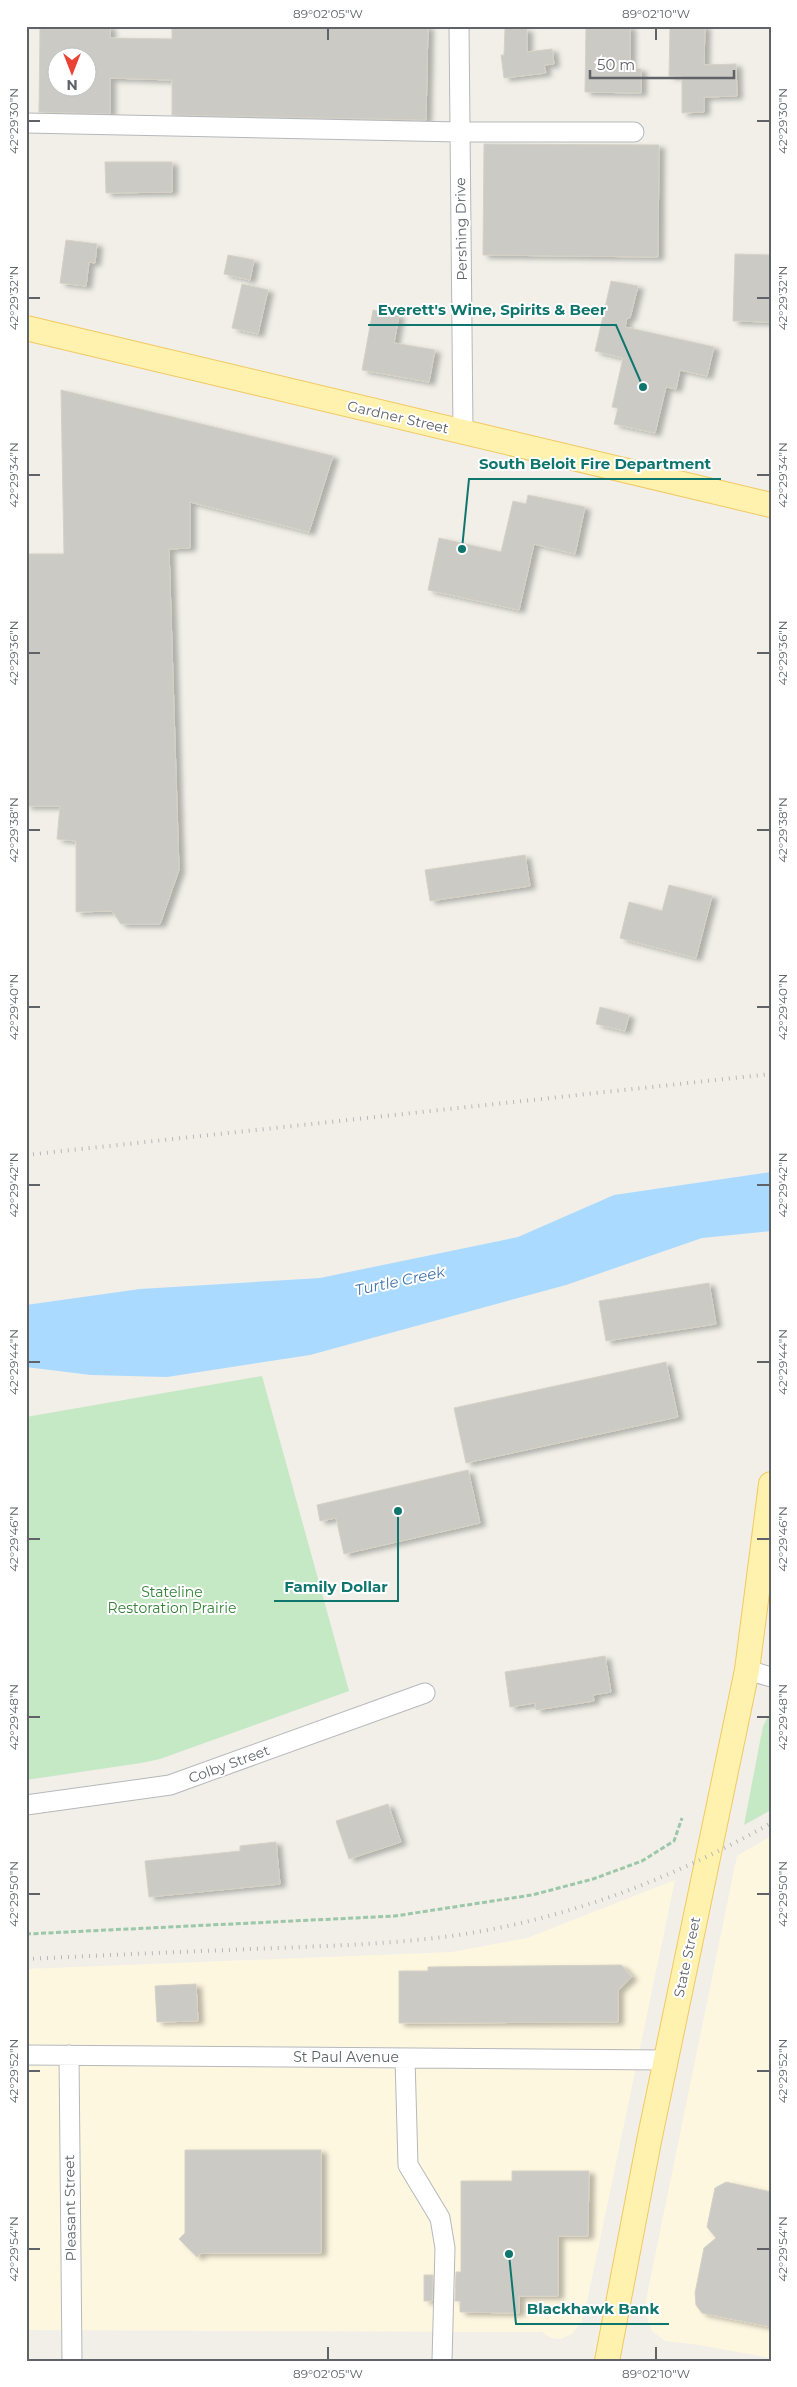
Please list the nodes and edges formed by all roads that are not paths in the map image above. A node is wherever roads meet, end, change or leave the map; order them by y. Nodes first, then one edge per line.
1 (459, 26) edge
2 (26, 123) edge
3 (459, 132) junction
4 (634, 132) dead end
5 (26, 328) edge
6 (463, 432) junction
7 (771, 505) edge
8 (771, 1484) edge
9 (747, 1670) junction
10 (771, 1677) edge
11 (425, 1694) dead end
12 (26, 1805) edge
13 (26, 2055) edge
14 (69, 2055) junction
15 (405, 2058) junction
16 (666, 2060) junction
17 (72, 2361) edge
18 (442, 2361) edge
19 (606, 2361) edge

1 - 3 street, Pershing Drive
2 - 3 street
3 - 4 street
3 - 6 street, Pershing Drive
5 - 6 main road, Gardner Street
6 - 7 main road, Gardner Street
8 - 9 main road, State Street
9 - 10 street
9 - 16 main road, State Street
11 - 12 street, Colby Street
13 - 14 street, St Paul Avenue
14 - 15 street, St Paul Avenue
14 - 17 street, Pleasant Street
15 - 16 street, St Paul Avenue
15 - 18 street
16 - 19 main road, State Street

